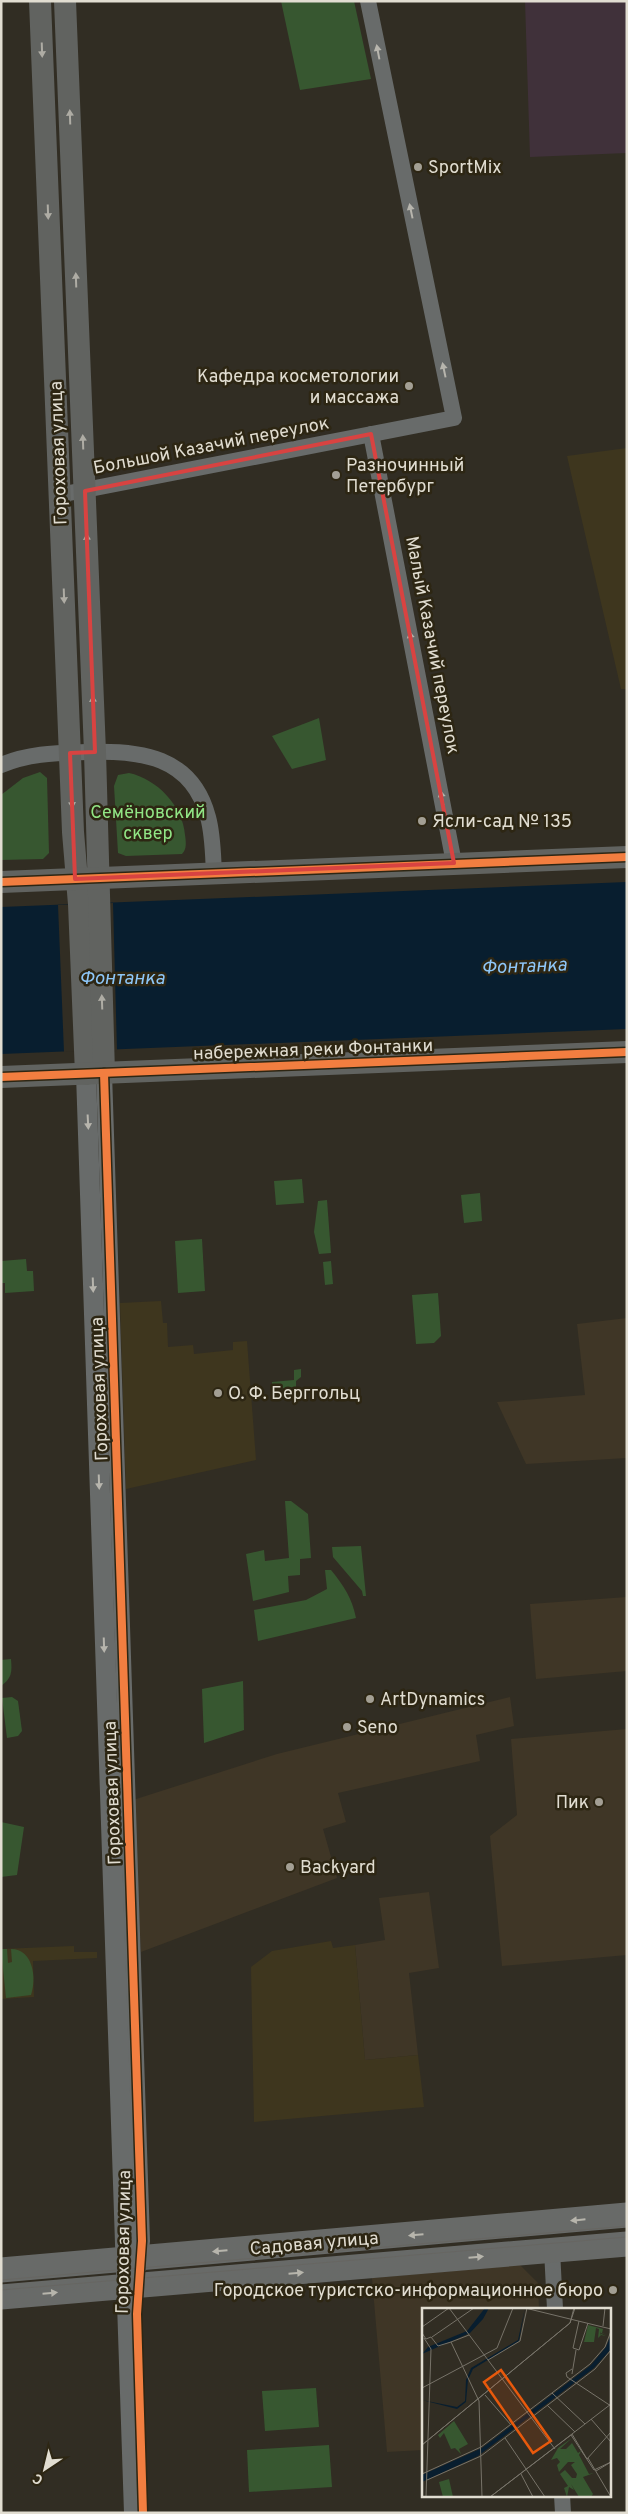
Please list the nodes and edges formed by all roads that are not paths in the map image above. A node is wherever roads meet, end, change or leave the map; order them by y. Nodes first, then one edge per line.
1 (40, 1) edge
2 (65, 1) edge
3 (368, 1) edge
4 (372, 434) junction
5 (85, 491) junction
6 (60, 495) junction
7 (95, 752) junction
8 (70, 753) junction
9 (1, 765) edge
10 (627, 857) edge
11 (454, 864) junction
12 (214, 874) junction
13 (99, 878) junction
14 (75, 879) junction
15 (1, 882) edge
16 (89, 903) junction
17 (627, 1052) edge
18 (94, 1062) junction
19 (1, 1077) edge
20 (627, 2215) edge
21 (627, 2244) edge
22 (552, 2250) junction
23 (132, 2258) junction
24 (1, 2270) edge
25 (131, 2287) junction
26 (1, 2297) edge
27 (555, 2308) edge
28 (562, 2496) edge
29 (134, 2513) edge
30 (143, 2513) edge
31 (563, 2513) edge

1 -> 6 main road, Гороховая улица
5 -> 2 main road, Гороховая улица
4 -> 3 street, Большой Казачий переулок
4 - 5 street, Большой Казачий переулок
11 -> 4 street, Малый Казачий переулок
5 - 6 street, Большой Казачий переулок
7 -> 5 main road, Гороховая улица
6 -> 8 main road, Гороховая улица
7 - 8 street
7 - 12 street
7 - 13 main road, Гороховая улица
8 - 9 street
8 -> 14 main road, Гороховая улица
10 - 11 main road
11 - 12 main road
12 - 13 main road
13 - 14 main road
13 - 16 main road, Гороховая улица
14 - 15 main road
14 - 16 main road, Гороховая улица
16 - 18 main road
17 - 18 main road, набережная реки Фонтанки
18 - 19 main road, набережная реки Фонтанки
18 - 23 street, Гороховая улица
20 -> 23 main road, Садовая улица
21 - 22 main road, Садовая улица
25 -> 22 main road, Садовая улица
22 - 27 street
23 - 24 main road, Садовая улица
23 - 25 street, Гороховая улица
26 -> 25 main road, Садовая улица
25 - 29 street, Гороховая улица
25 - 30 street, Гороховая улица
28 - 31 street

